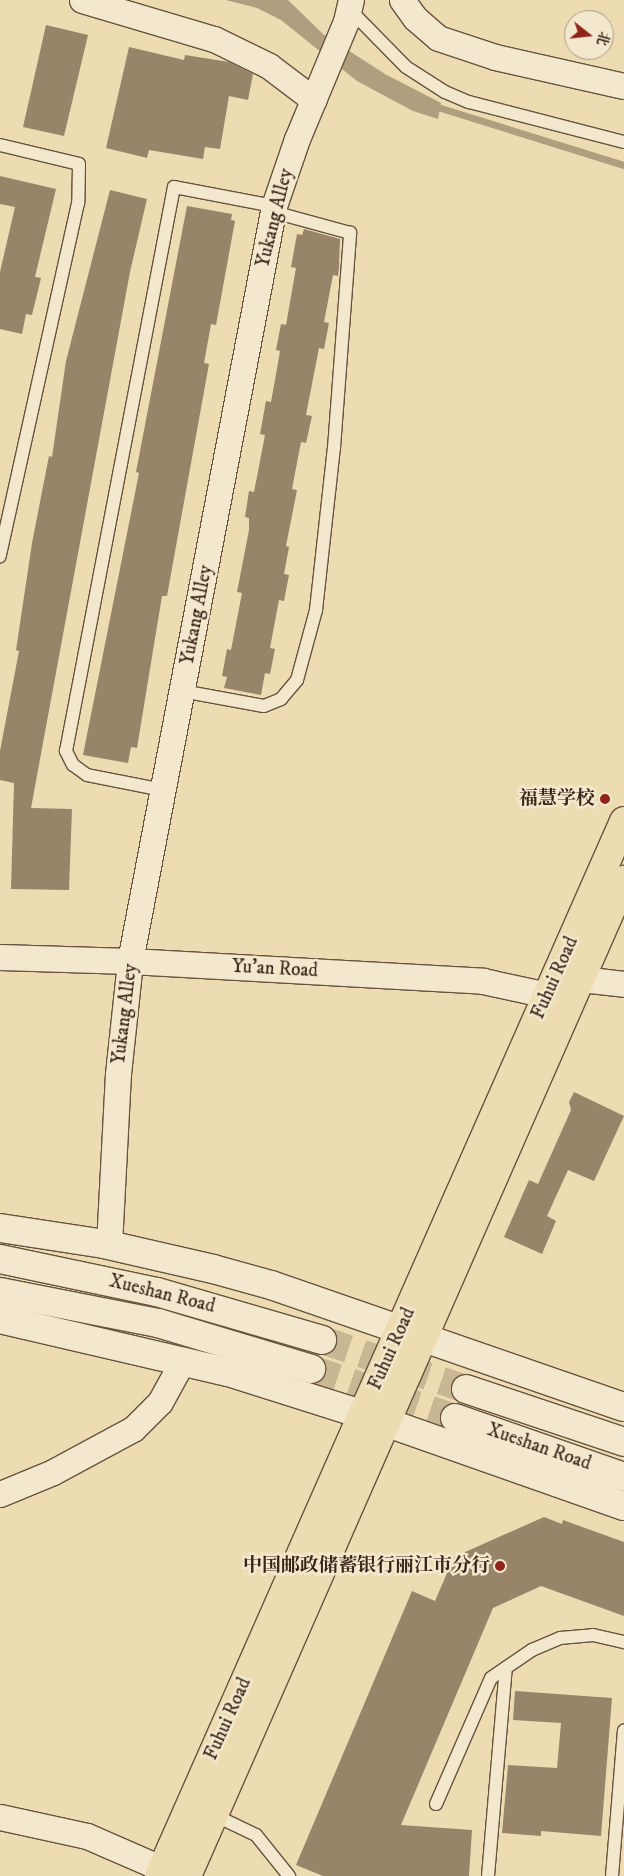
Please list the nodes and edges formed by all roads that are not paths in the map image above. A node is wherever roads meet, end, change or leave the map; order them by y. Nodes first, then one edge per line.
1 (82, 0) edge
2 (402, 0) edge
3 (348, 10) edge
4 (624, 86) edge
5 (318, 92) junction
6 (624, 142) edge
7 (0, 145) edge
8 (273, 209) junction
9 (0, 556) edge
10 (182, 691) junction
11 (163, 790) junction
12 (624, 821) edge
13 (624, 880) edge
14 (0, 957) edge
15 (130, 961) junction
16 (581, 979) junction
17 (624, 984) edge
18 (548, 995) junction
19 (0, 1228) edge
20 (109, 1245) junction
21 (0, 1259) edge
22 (0, 1292) edge
23 (0, 1319) edge
24 (412, 1333) junction
25 (322, 1340) tunnel mouth
26 (183, 1360) junction
27 (310, 1369) tunnel mouth
28 (466, 1389) tunnel mouth
29 (624, 1407) edge
30 (454, 1418) tunnel mouth
31 (374, 1419) junction
32 (624, 1442) edge
33 (624, 1476) edge
34 (0, 1494) edge
35 (624, 1506) edge
36 (624, 1642) edge
37 (506, 1668) junction
38 (624, 1730) edge
39 (436, 1804) dead end
40 (212, 1814) junction
41 (0, 1817) edge
42 (177, 1874) edge
43 (289, 1876) edge
44 (488, 1876) edge
45 (612, 1876) edge

1 - 5 street
2 - 4 street
3 - 5 street, Yukang Alley
3 - 6 lane
5 - 8 street, Yukang Alley
7 - 9 lane
8 - 10 street, Yukang Alley
8 - 10 lane
8 - 11 lane
10 - 11 street, Yukang Alley
11 - 15 street, Yukang Alley
12 - 18 main road, Fuhui Road
13 - 16 main road, Fuhui Road
14 - 15 street, Yu'an Road
15 - 18 street, Yu'an Road
15 - 20 street, Yukang Alley
16 - 17 street
16 - 24 main road, Fuhui Road
18 - 24 main road, Fuhui Road
19 - 20 main road
20 - 24 main road
21 - 25 main road, Xueshan Road
22 - 27 main road, Xueshan Road
23 - 26 main road
24 - 29 main road
24 - 31 main road, Fuhui Road
26 - 31 main road
26 - 34 street
28 - 32 main road, Xueshan Road
30 - 33 main road, Xueshan Road
31 - 35 main road
31 - 40 main road, Fuhui Road
31 - 42 main road, Fuhui Road
36 - 37 lane
37 - 39 lane
37 - 44 lane
38 - 45 lane
40 - 42 main road, Fuhui Road
40 - 43 lane
41 - 42 street

